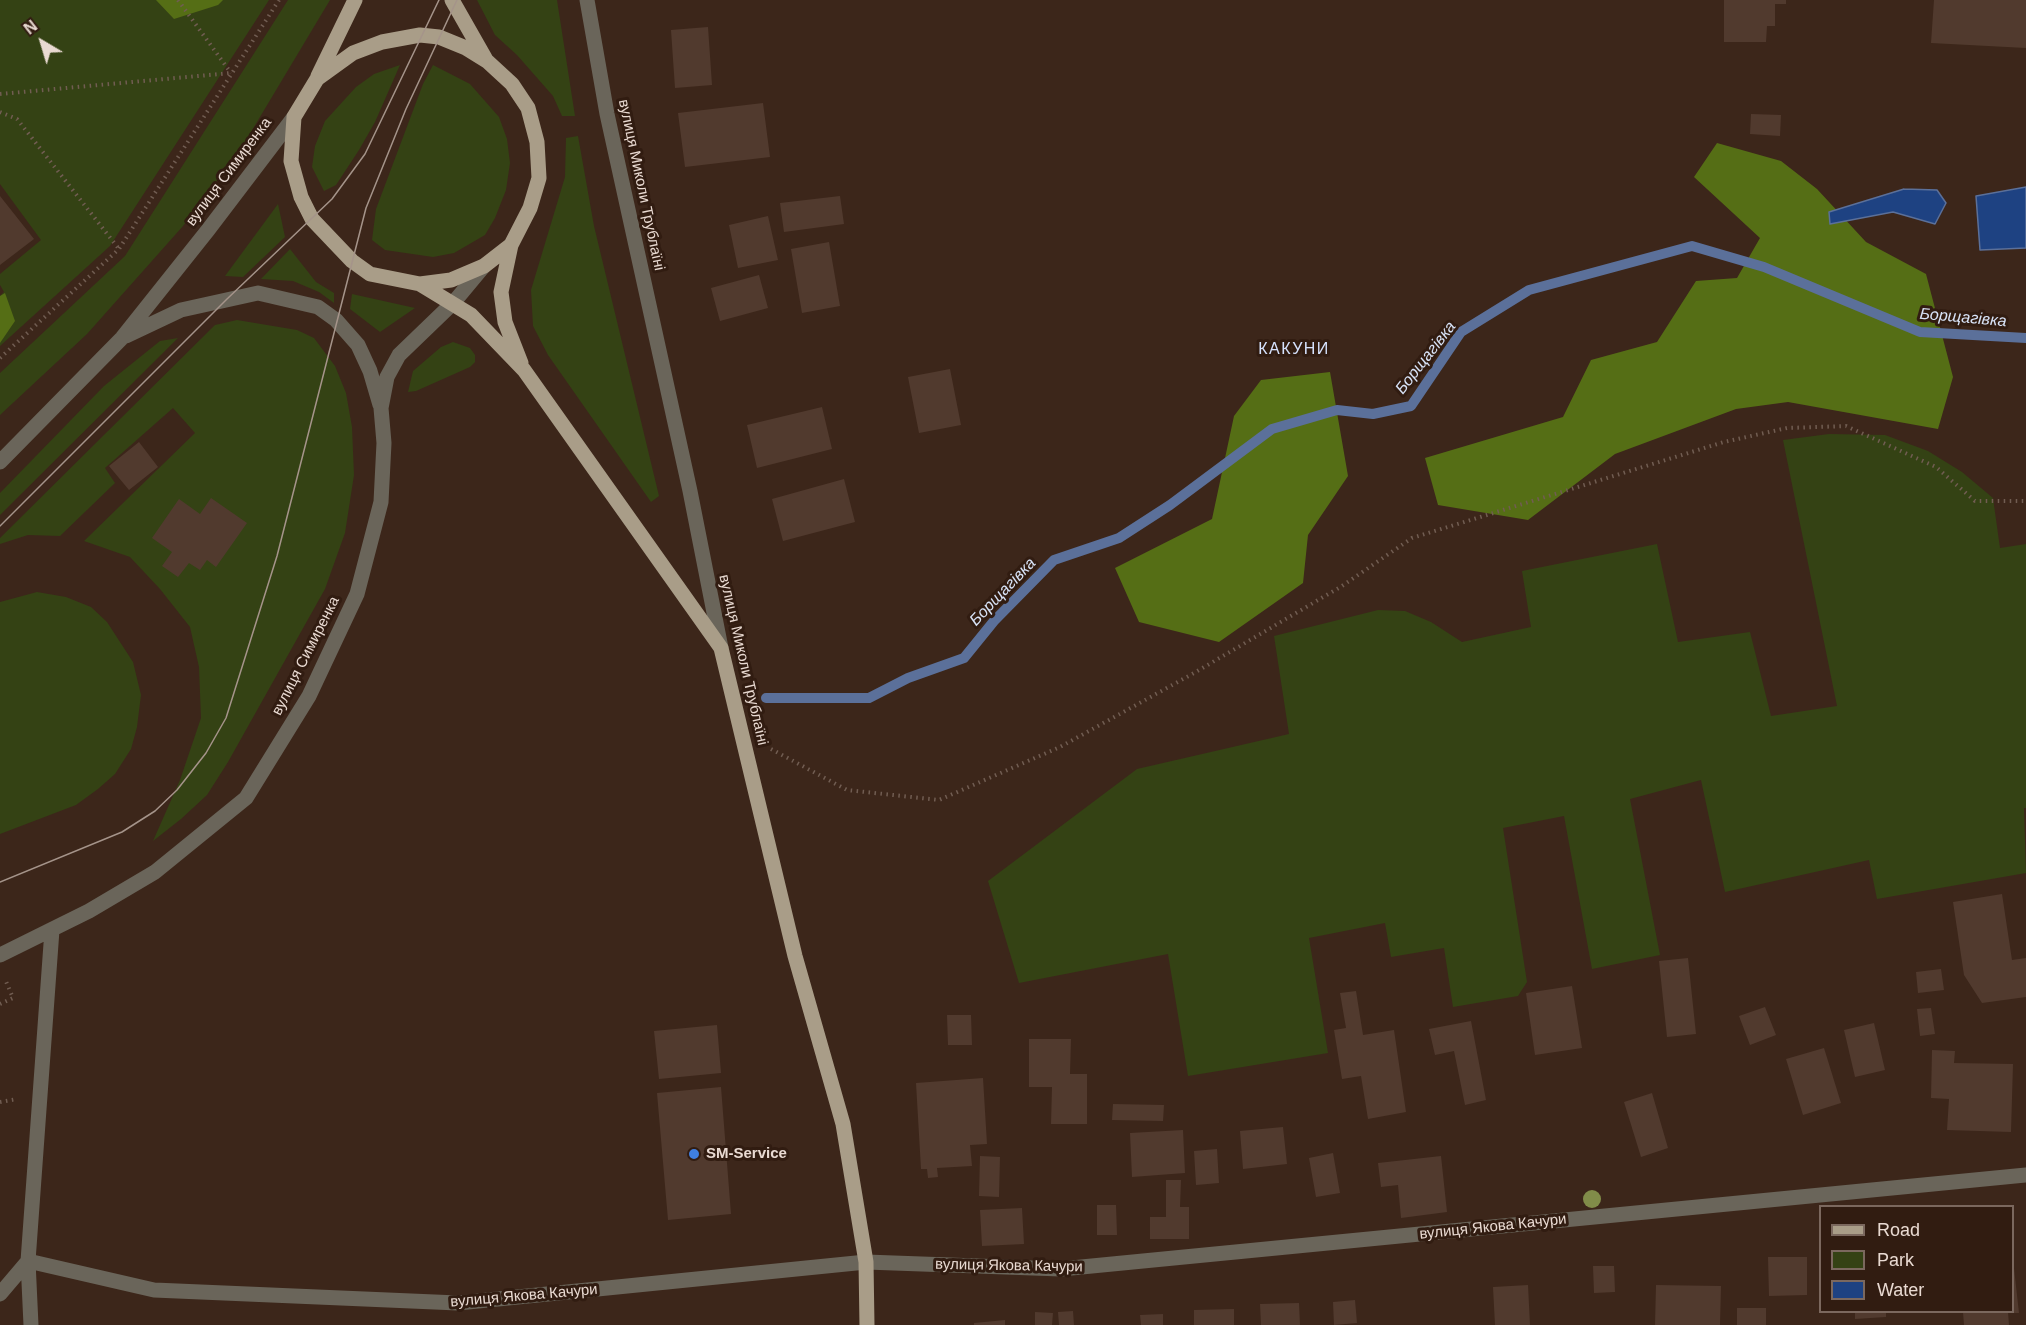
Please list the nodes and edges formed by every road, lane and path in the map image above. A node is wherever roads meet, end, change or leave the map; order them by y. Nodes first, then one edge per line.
1 (178, 0) edge
2 (279, 0) edge
3 (354, 0) edge
4 (452, 0) edge
5 (587, 0) edge
6 (487, 61) junction
7 (232, 73) junction
8 (317, 79) junction
9 (0, 94) edge
10 (0, 112) edge
11 (294, 117) junction
12 (511, 245) junction
13 (119, 249) junction
14 (484, 266) junction
15 (420, 284) junction
16 (454, 302) junction
17 (122, 339) junction
18 (0, 358) edge
19 (524, 370) junction
20 (381, 408) junction
21 (0, 462) edge
22 (2026, 501) edge
23 (721, 648) junction
24 (741, 733) junction
25 (52, 930) junction
26 (0, 955) edge
27 (0, 969) edge
28 (0, 1004) edge
29 (2026, 1175) edge
30 (28, 1261) junction
31 (866, 1262) junction
32 (0, 1294) edge
33 (31, 1325) edge
34 (867, 1325) edge

1 - 7 path
2 - 7 path
3 - 8 main road
4 - 6 main road
5 - 23 street, вулиця Миколи Трублаїні
6 - 8 main road
6 - 12 main road
7 - 9 path
7 - 13 path
8 - 11 main road
10 - 13 path
11 - 15 main road
11 - 17 street, вулиця Симиренка
12 - 14 main road
12 - 19 main road
13 - 18 path
14 - 15 main road
14 - 16 street, вулиця Симиренка
15 - 16 main road
16 - 19 main road
16 - 20 street, вулиця Симиренка
17 - 20 street
17 - 21 street, вулиця Симиренка
19 - 23 main road
20 - 25 street, вулиця Симиренка
22 - 24 path
23 - 24 main road, вулиця Миколи Трублаїні
24 - 31 main road, вулиця Миколи Трублаїні
25 - 26 street, вулиця Симиренка
25 - 30 street
27 - 28 path
29 - 31 street, вулиця Якова Качури
30 - 31 street, вулиця Якова Качури
30 - 32 street
30 - 33 street
31 - 34 main road, вулиця Миколи Трублаїні

